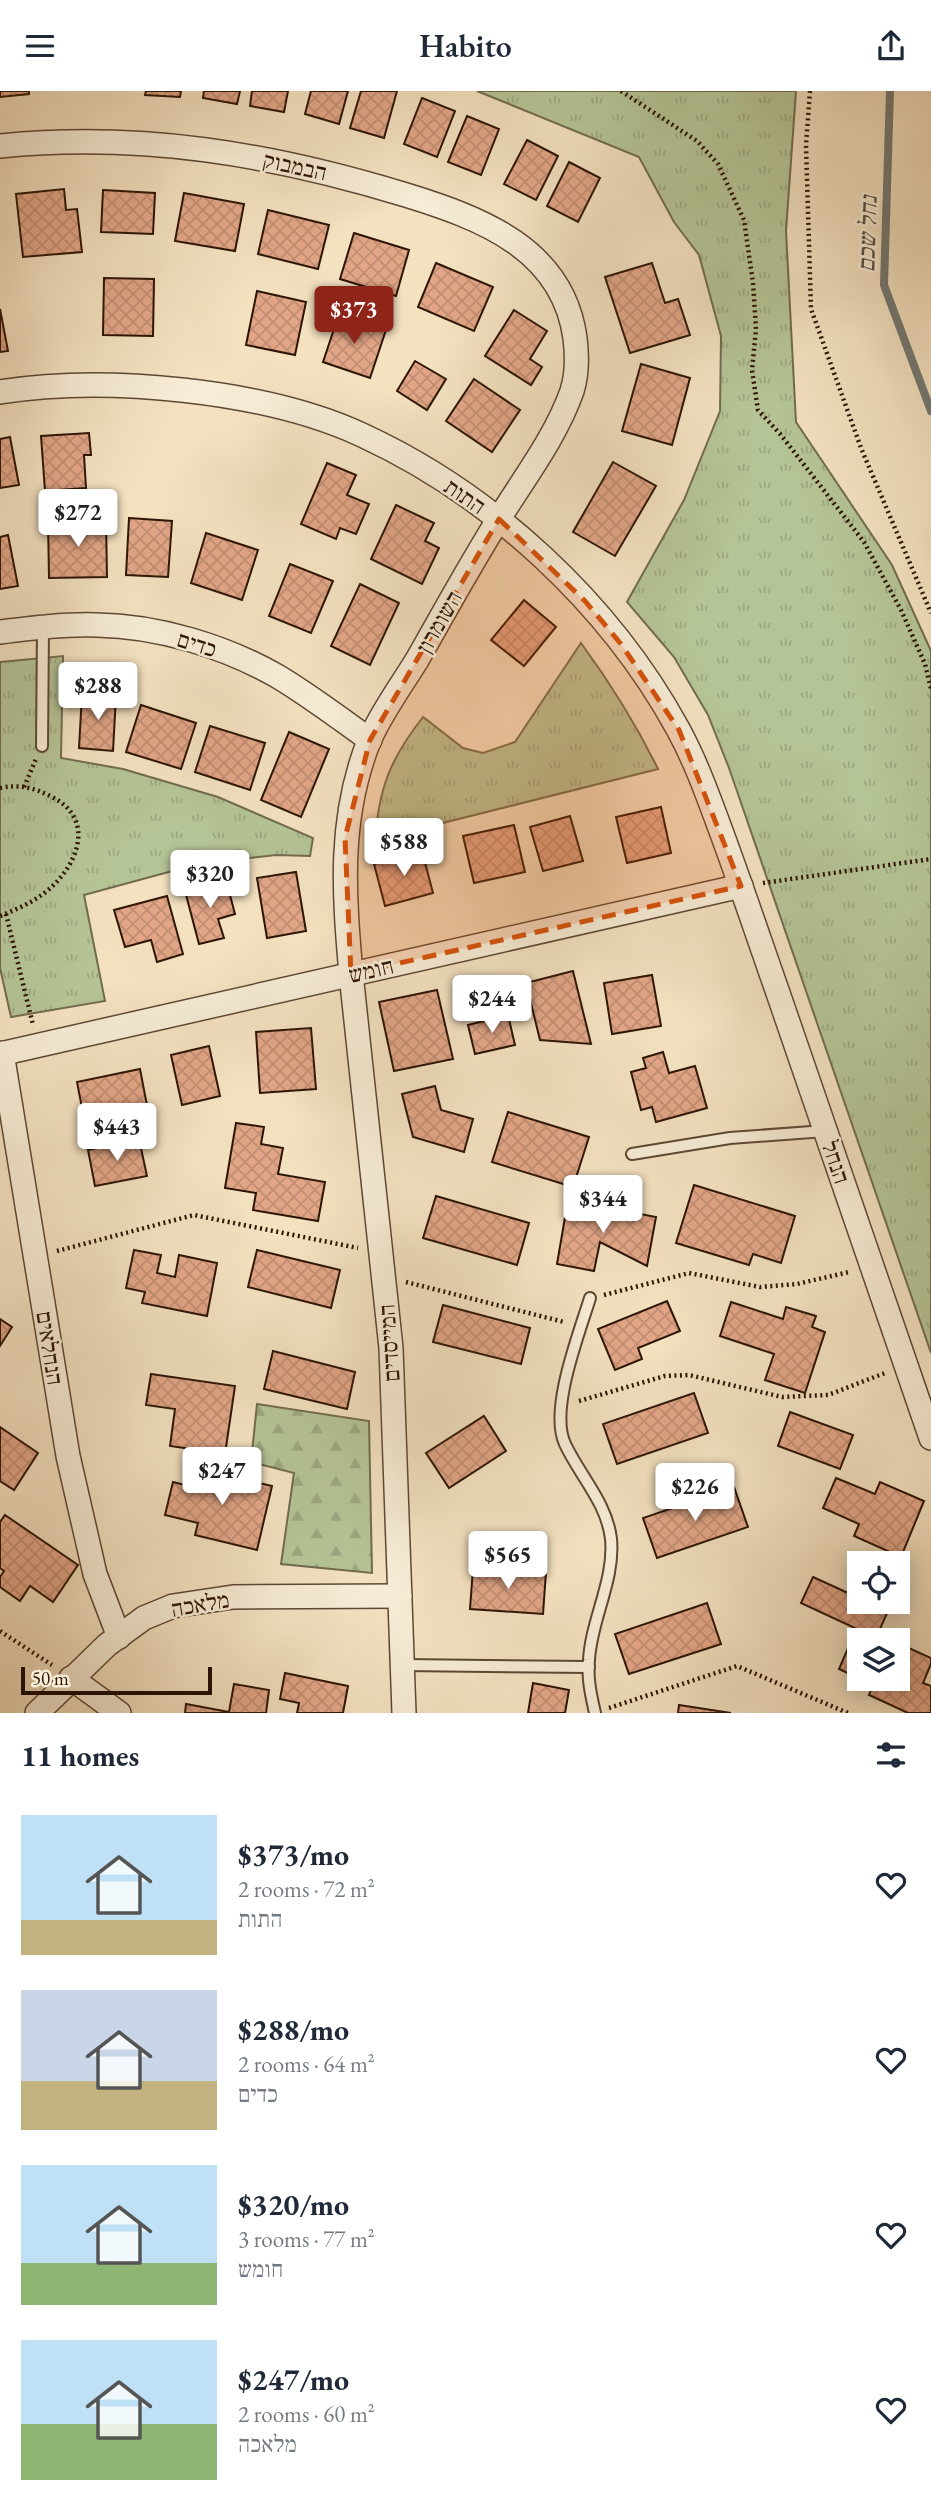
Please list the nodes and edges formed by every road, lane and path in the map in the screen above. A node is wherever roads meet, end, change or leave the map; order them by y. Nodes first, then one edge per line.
1 (621, 91) edge
2 (810, 91) edge
3 (0, 146) edge
4 (559, 287) joint
5 (0, 391) edge
6 (499, 519) junction
7 (931, 613) edge
8 (43, 627) junction
9 (0, 632) edge
10 (931, 689) edge
11 (370, 740) junction
12 (42, 746) joint
13 (24, 787) junction
14 (0, 788) edge
15 (931, 859) edge
16 (741, 886) junction
17 (3, 915) edge
18 (351, 974) junction
19 (38, 1045) junction
20 (1, 1054) edge
21 (825, 1131) junction
22 (632, 1154) dead end
23 (381, 1252) junction
24 (35, 1256) junction
25 (872, 1266) junction
26 (383, 1277) junction
27 (590, 1298) joint
28 (581, 1327) junction
29 (906, 1365) junction
30 (562, 1406) junction
31 (931, 1438) edge
32 (400, 1596) junction
33 (0, 1631) edge
34 (119, 1637) junction
35 (402, 1665) junction
36 (589, 1667) junction
37 (71, 1678) junction
38 (608, 1709) dead end
39 (37, 1713) edge
40 (119, 1713) edge
41 (404, 1713) edge
42 (595, 1713) edge
43 (848, 1713) edge

1 - 10 path
2 - 7 path
3 - 4 street, הבמבוק
4 - 6 street, השומרון
5 - 6 street, התות
6 - 11 street, השומרון
6 - 16 street, התות
8 - 9 street, כדים
8 - 11 street, כדים
8 - 12 lane
11 - 18 street, השומרון
12 - 13 path
13 - 14 path
13 - 17 path
15 - 16 path
16 - 18 street, חומש
16 - 21 street, הנחל
17 - 19 path
18 - 19 street, חומש
18 - 23 street, המייסדים
19 - 20 street, חומש
20 - 24 street, הנחלאים
21 - 22 lane
21 - 25 street, הנחל
23 - 24 path
23 - 26 street, המייסדים
24 - 34 street, הנחלאים
25 - 27 path
25 - 29 street, הנחל
26 - 28 path
26 - 32 street, המייסדים
27 - 28 lane
28 - 30 lane
29 - 30 path
29 - 31 street, הנחל
30 - 36 lane
32 - 34 street, מלאכה
32 - 35 street, המייסדים
33 - 37 path
34 - 37 street, מלאכה
35 - 36 lane
35 - 41 street, המייסדים
36 - 42 lane
37 - 39 street, מלאכה
37 - 40 street
38 - 43 path

